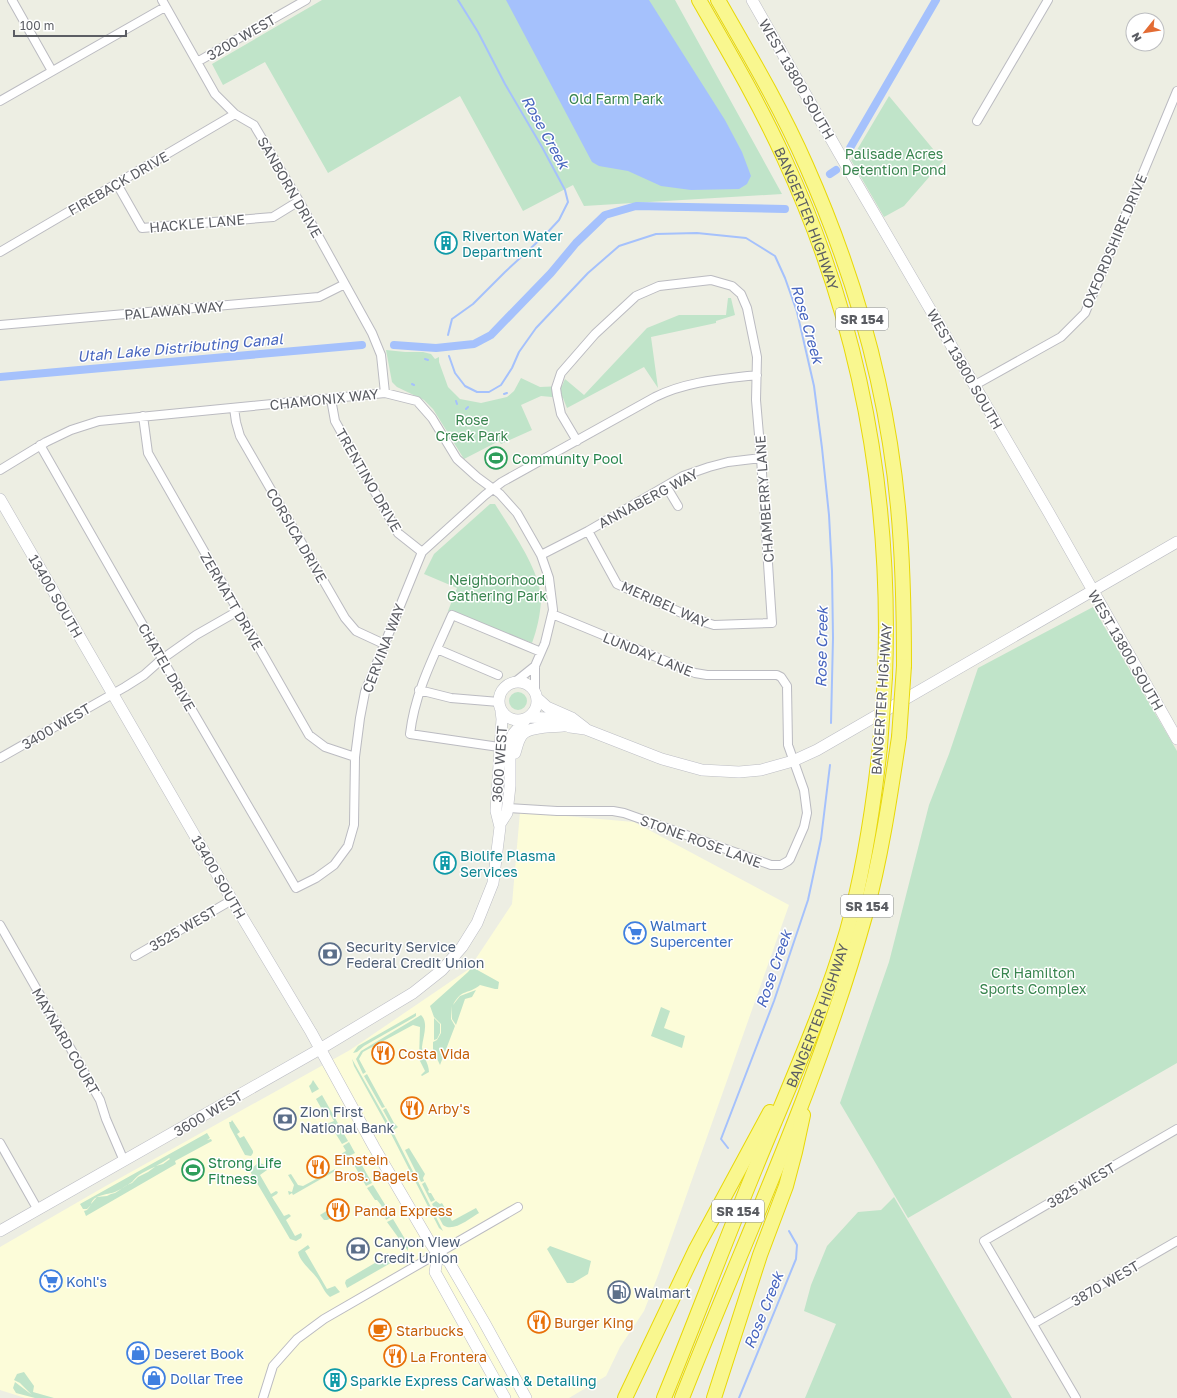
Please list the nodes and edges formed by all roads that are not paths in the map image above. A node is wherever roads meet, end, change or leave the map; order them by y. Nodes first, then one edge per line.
1 (12, 0) edge
2 (306, 0) edge
3 (699, 0) edge
4 (718, 0) edge
5 (752, 0) edge
6 (1048, 0) edge
7 (164, 3) edge
8 (197, 62) junction
9 (52, 71) junction
10 (1177, 91) edge
11 (0, 101) edge
12 (235, 114) junction
13 (977, 121) dead end
14 (117, 184) junction
15 (299, 201) junction
16 (0, 252) edge
17 (345, 284) junction
18 (0, 325) edge
19 (757, 375) junction
20 (975, 385) junction
21 (385, 393) junction
22 (331, 399) junction
23 (234, 408) junction
24 (143, 416) junction
25 (577, 441) junction
26 (40, 445) junction
27 (761, 458) junction
28 (0, 470) edge
29 (666, 486) junction
30 (492, 488) junction
31 (0, 499) edge
32 (678, 506) dead end
33 (588, 531) junction
34 (1177, 542) edge
35 (422, 552) junction
36 (541, 555) junction
37 (1092, 591) junction
38 (238, 611) junction
39 (552, 614) junction
40 (772, 623) joint
41 (384, 644) junction
42 (437, 649) junction
43 (541, 652) junction
44 (162, 659) junction
45 (535, 666) junction
46 (498, 676) dead end
47 (515, 682) junction
48 (419, 690) junction
49 (113, 694) junction
50 (536, 695) junction
51 (500, 706) junction
52 (528, 718) junction
53 (566, 726) junction
54 (585, 729) junction
55 (1177, 739) edge
56 (500, 747) junction
57 (356, 757) junction
58 (0, 758) edge
59 (793, 761) junction
60 (510, 786) junction
61 (508, 808) junction
62 (500, 824) junction
63 (296, 888) joint
64 (232, 900) junction
65 (0, 924) edge
66 (135, 956) dead end
67 (815, 1025) junction
68 (320, 1049) junction
69 (814, 1070) junction
70 (1177, 1129) edge
71 (0, 1143) edge
72 (124, 1161) junction
73 (518, 1207) dead end
74 (38, 1210) junction
75 (0, 1231) edge
76 (1177, 1241) edge
77 (438, 1254) junction
78 (1033, 1324) junction
79 (642, 1362) junction
80 (263, 1398) edge
81 (505, 1398) edge
82 (526, 1398) edge
83 (616, 1398) edge
84 (625, 1398) edge
85 (664, 1398) edge
86 (682, 1398) edge
87 (714, 1398) edge
88 (1076, 1398) edge

1 - 9 street
2 - 8 street, 3200 WEST
3 - 67 highway, BANGERTER HIGHWAY / SR 154, bridge
4 - 69 highway, BANGERTER HIGHWAY / SR 154, bridge
5 - 20 street, WEST 13800 SOUTH
6 - 13 street
7 - 8 street, SANBORN DRIVE
7 - 9 street
8 - 12 street, SANBORN DRIVE
9 - 11 street
10 - 20 street, OXFORDSHIRE DRIVE
12 - 14 street, FIREBACK DRIVE
12 - 15 street, SANBORN DRIVE
14 - 15 street, HACKLE LANE
14 - 16 street, FIREBACK DRIVE
15 - 17 street, SANBORN DRIVE
17 - 18 street, PALAWAN WAY
17 - 21 street, SANBORN DRIVE
19 - 25 street, CERVINA WAY
19 - 25 street, CHAMBERRY LANE
19 - 27 street, CHAMBERRY LANE
20 - 37 street, WEST 13800 SOUTH
21 - 22 street, CHAMONIX WAY
21 - 30 street, CHAMONIX WAY
22 - 23 street, CHAMONIX WAY
22 - 35 street, TRENTINO DRIVE
23 - 24 street, CHAMONIX WAY
23 - 41 street, CORSICA DRIVE
24 - 26 street, CHAMONIX WAY
24 - 38 street, ZERMATT DRIVE
25 - 30 street, CERVINA WAY
26 - 28 street, CHAMONIX WAY
26 - 44 street, CHATEL DRIVE
27 - 29 street, ANNABERG WAY
27 - 40 street, CHAMBERRY LANE
29 - 32 street
29 - 33 street, ANNABERG WAY
30 - 35 street, CERVINA WAY
30 - 36 street, CHAMONIX WAY
31 - 49 street, 13400 SOUTH
33 - 36 street, ANNABERG WAY
33 - 40 street, MERIBEL WAY
34 - 37 street
35 - 41 street, CERVINA WAY
36 - 39 street, CHAMONIX WAY
37 - 55 street, WEST 13800 SOUTH
37 - 59 street
38 - 44 street, 3400 WEST
38 - 57 street, ZERMATT DRIVE
39 - 43 street, CHAMONIX WAY
39 - 59 street, LUNDAY LANE
41 - 57 street, CERVINA WAY
42 - 43 street
42 - 46 street
42 - 48 street
43 - 45 street, CHAMONIX WAY
44 - 49 street, 3400 WEST
44 - 63 street, CHATEL DRIVE
45 - 47 street, CHAMONIX WAY
45 - 50 street, CHAMONIX WAY
47 - 50 street
47 - 51 street
48 - 51 street
48 - 56 street
49 - 58 street, 3400 WEST
49 - 64 street, 13400 SOUTH
50 - 52 street
50 - 54 street
51 - 52 street
51 - 56 street, 3600 WEST
52 - 53 street
52 - 60 street, 3600 WEST
53 - 54 street
53 - 60 street
54 - 59 street
56 - 62 street, 3600 WEST
57 - 63 street, CERVINA WAY
59 - 61 street, STONE ROSE LANE
60 - 61 street, 3600 WEST
61 - 62 street, 3600 WEST
62 - 68 street, 3600 WEST
64 - 66 street, 3525 WEST
64 - 68 street, 13400 SOUTH
65 - 72 street, MAYNARD COURT
67 - 79 highway
67 - 85 highway, BANGERTER HIGHWAY / SR 154
68 - 72 street, 3600 WEST
68 - 77 street, 13400 SOUTH
69 - 86 highway, BANGERTER HIGHWAY / SR 154
69 - 87 highway
70 - 78 street, 3825 WEST
71 - 74 street
72 - 74 street, 3600 WEST
73 - 77 street
74 - 75 street, 3600 WEST
76 - 78 street, 3870 WEST
77 - 80 street
77 - 81 street
77 - 82 street, 13400 SOUTH
78 - 88 street
79 - 83 highway
79 - 84 highway

